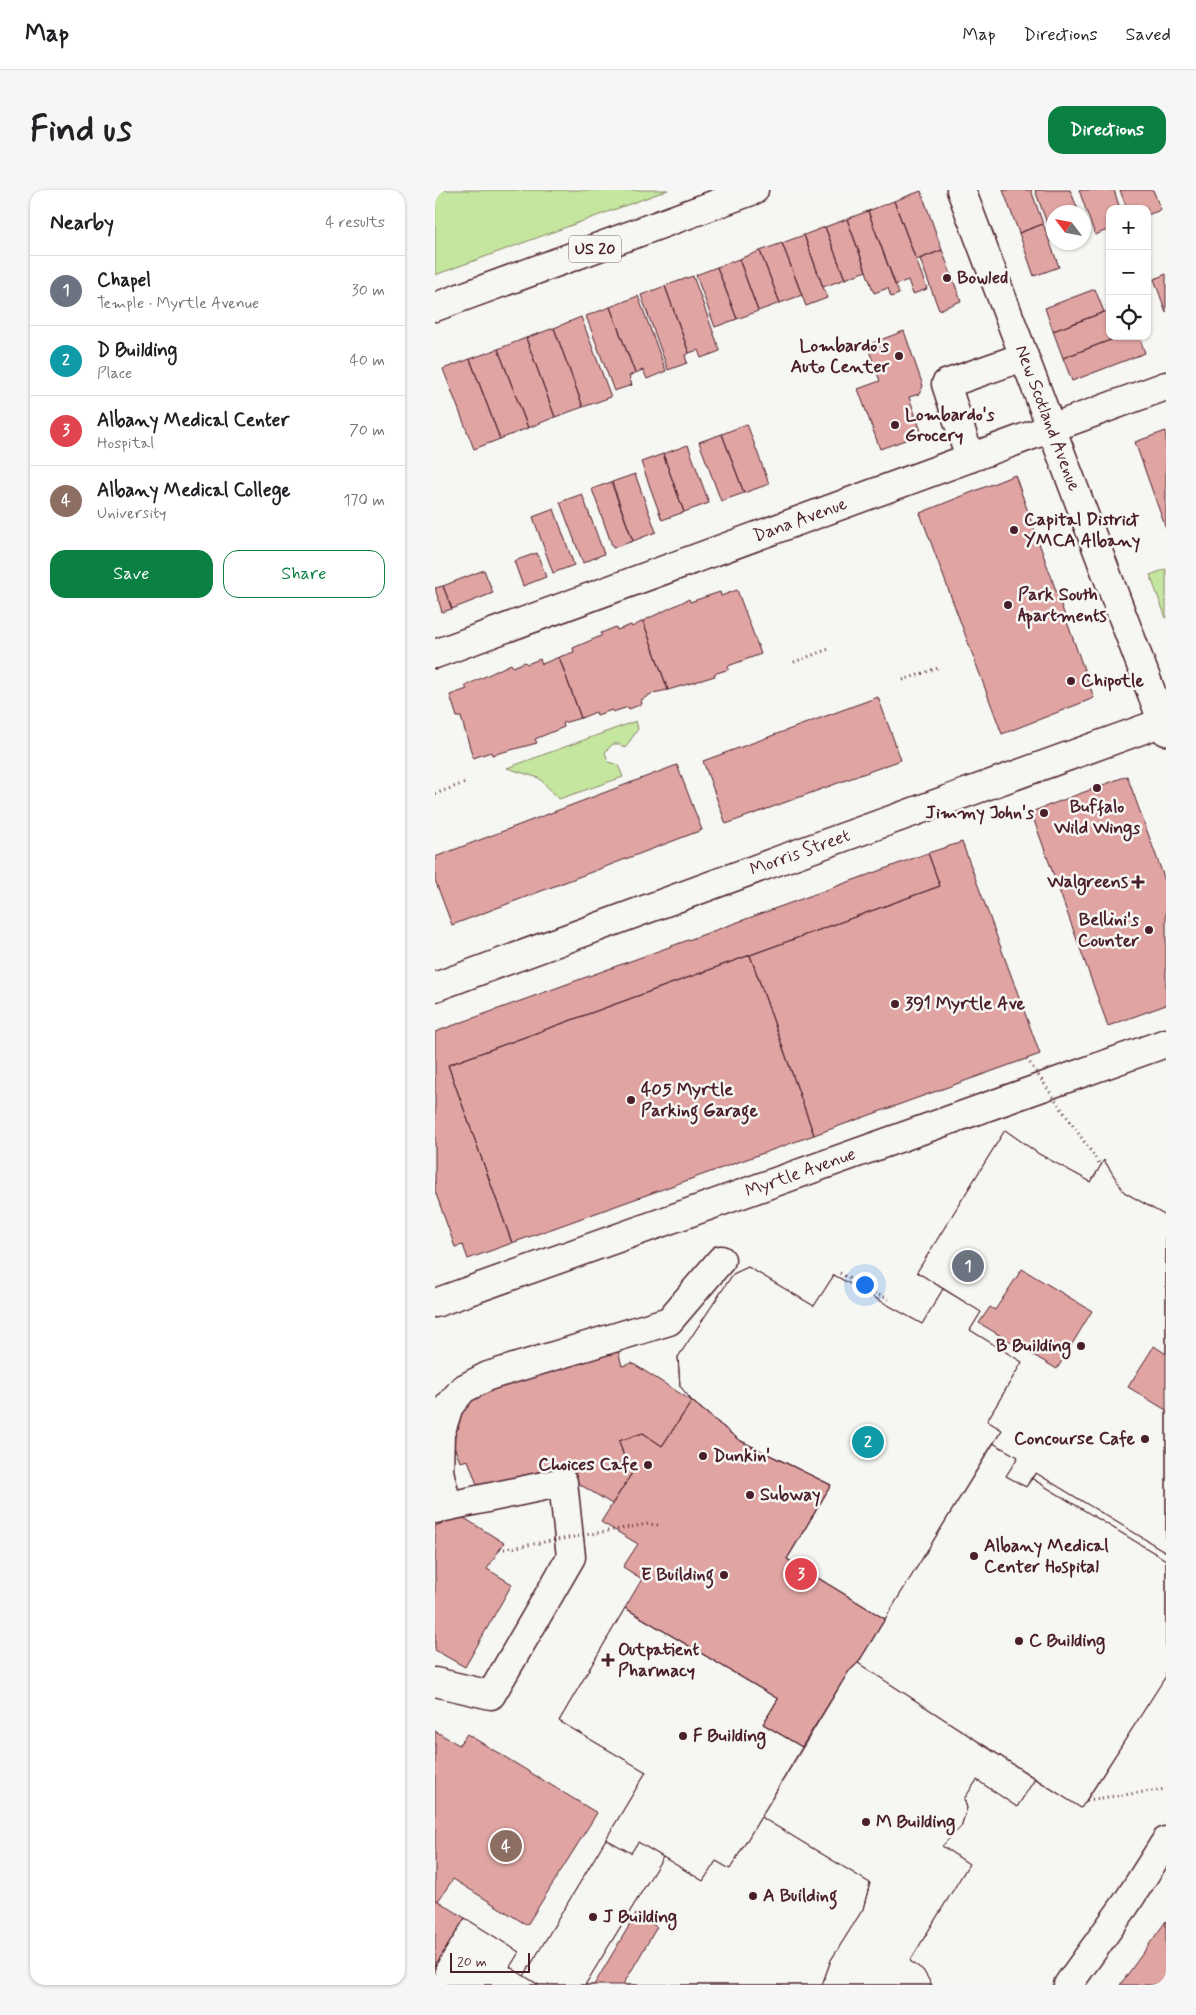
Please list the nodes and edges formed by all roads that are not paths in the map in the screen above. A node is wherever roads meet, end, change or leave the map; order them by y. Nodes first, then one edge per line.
1 (754, 190) edge
2 (961, 190) edge
3 (435, 308) edge
4 (1023, 357) junction
5 (1166, 386) edge
6 (1050, 428) junction
7 (970, 458) junction
8 (435, 654) edge
9 (1165, 724) edge
10 (435, 988) edge
11 (1166, 1043) edge
12 (721, 1260) dead end
13 (435, 1303) edge
14 (441, 1507) edge
15 (435, 1682) edge
16 (1166, 1841) edge
17 (1068, 1985) edge

1 - 3 street, US 20
2 - 4 street, New Scotland Avenue
4 - 6 street, New Scotland Avenue
4 - 7 street
5 - 6 street, Dana Avenue
6 - 7 street, Dana Avenue
6 - 9 street, New Scotland Avenue
7 - 8 street, Dana Avenue
9 - 10 street, Morris Street
11 - 13 street, Myrtle Avenue
12 - 14 street
14 - 15 street
16 - 17 street

